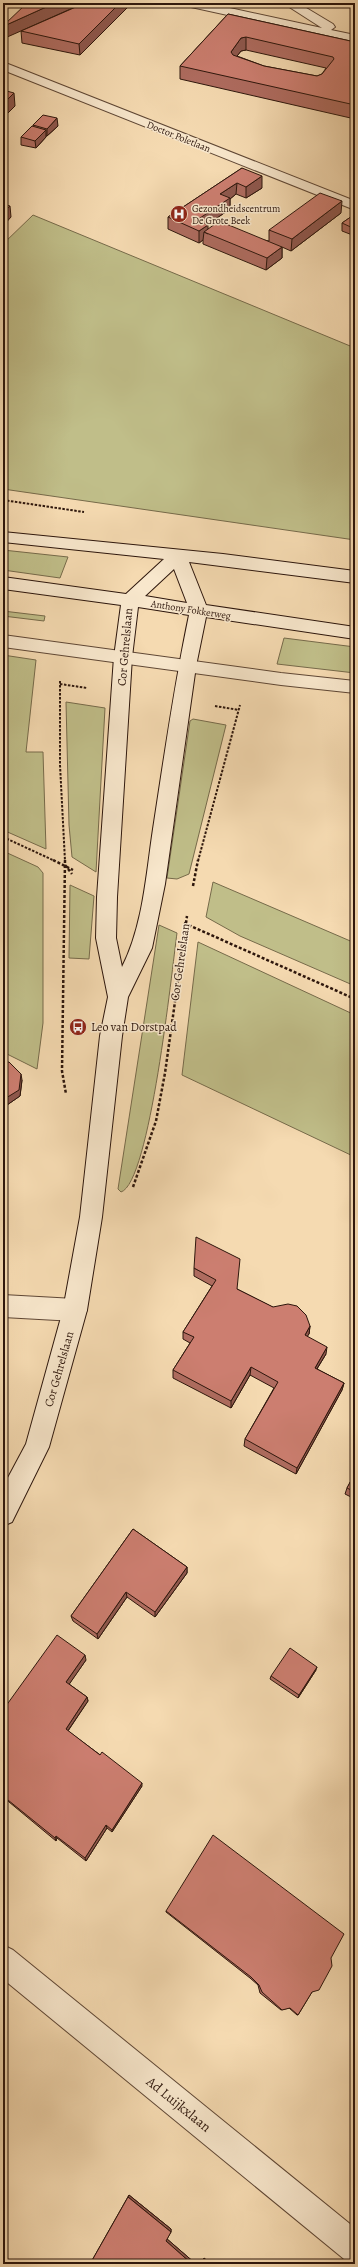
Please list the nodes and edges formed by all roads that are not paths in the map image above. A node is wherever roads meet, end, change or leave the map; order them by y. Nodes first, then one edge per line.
1 (191, 3) edge
2 (289, 3) edge
3 (350, 38) edge
4 (3, 66) edge
5 (355, 206) edge
6 (3, 536) edge
7 (178, 556) junction
8 (355, 577) edge
9 (3, 583) edge
10 (130, 600) junction
11 (199, 610) junction
12 (355, 633) edge
13 (3, 641) edge
14 (123, 657) junction
15 (186, 666) junction
16 (355, 687) edge
17 (118, 997) junction
18 (3, 1306) edge
19 (76, 1310) junction
20 (3, 1513) edge
21 (3, 1960) edge
22 (355, 2248) edge

1 - 3 street
2 - 3 street
4 - 5 street, Doctor Poletlaan
6 - 7 street
7 - 8 street
7 - 10 street, Cor Gehrelslaan
7 - 11 street
9 - 10 street, Anthony Fokkerweg
10 - 11 street, Anthony Fokkerweg
10 - 14 street, Cor Gehrelslaan
11 - 12 street, Anthony Fokkerweg
11 - 15 street, Cor Gehrelslaan
13 - 14 street
14 - 15 street
14 - 17 street, Cor Gehrelslaan
15 - 16 street
15 - 17 street, Cor Gehrelslaan
17 - 19 street, Cor Gehrelslaan
18 - 19 street
19 - 20 street, Cor Gehrelslaan
21 - 22 street, Ad Luijkxlaan

